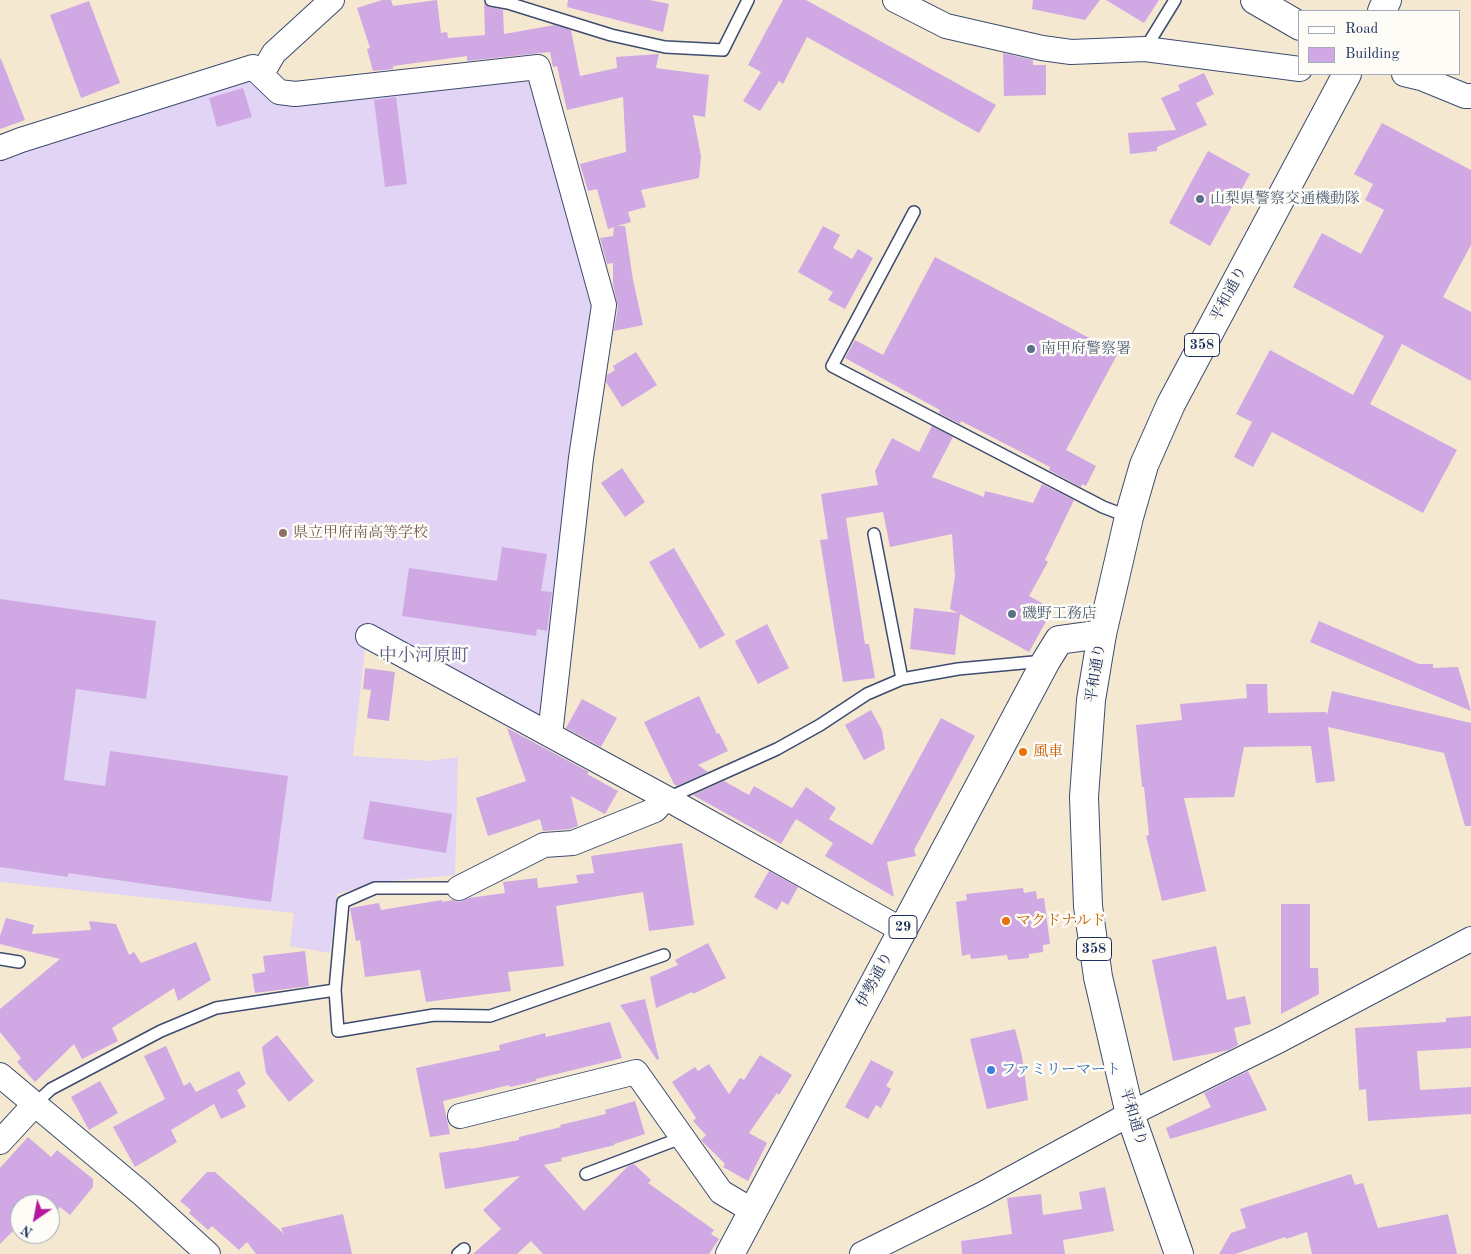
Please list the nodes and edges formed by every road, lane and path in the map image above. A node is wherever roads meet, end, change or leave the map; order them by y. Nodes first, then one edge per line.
1 (332, 0) edge
2 (491, 0) edge
3 (748, 0) edge
4 (895, 0) edge
5 (1175, 0) edge
6 (1255, 0) edge
7 (1298, 25) edge
8 (1145, 49) junction
9 (267, 66) dead end
10 (1298, 69) edge
11 (1346, 75) edge
12 (1408, 75) edge
13 (1471, 96) edge
14 (0, 148) edge
15 (914, 212) dead end
16 (1129, 517) junction
17 (874, 534) dead end
18 (1102, 634) junction
19 (368, 636) dead end
20 (1046, 661) junction
21 (902, 679) junction
22 (550, 735) junction
23 (666, 798) junction
24 (459, 888) joint
25 (902, 930) junction
26 (1471, 939) edge
27 (664, 955) dead end
28 (0, 959) edge
29 (19, 962) dead end
30 (335, 990) junction
31 (0, 1075) edge
32 (35, 1104) junction
33 (1130, 1114) junction
34 (460, 1116) dead end
35 (682, 1138) junction
36 (0, 1142) edge
37 (586, 1174) dead end
38 (753, 1211) junction
39 (208, 1254) edge
40 (730, 1254) edge
41 (862, 1254) edge
42 (1179, 1254) edge

1 - 9 street
2 - 3 lane
4 - 8 street
5 - 8 lane
6 - 7 main road
8 - 10 street
11 - 16 main road, 平和通り / 358
12 - 13 street
14 - 22 street
15 - 16 lane
16 - 18 main road, 平和通り / 358
17 - 21 lane
18 - 20 main road, 伊勢通り / 29
18 - 33 main road, 平和通り / 358
19 - 22 street
20 - 21 lane
20 - 25 main road, 伊勢通り / 29
21 - 23 lane
22 - 23 street
23 - 24 street
23 - 25 street
24 - 30 lane
25 - 38 main road, 伊勢通り / 29
26 - 33 street
27 - 30 lane
28 - 29 lane
30 - 32 lane
31 - 32 street
32 - 36 street
32 - 39 street
33 - 41 street
33 - 42 main road, 平和通り / 358
34 - 35 street
35 - 37 lane
35 - 38 street
38 - 40 main road, 伊勢通り / 29

